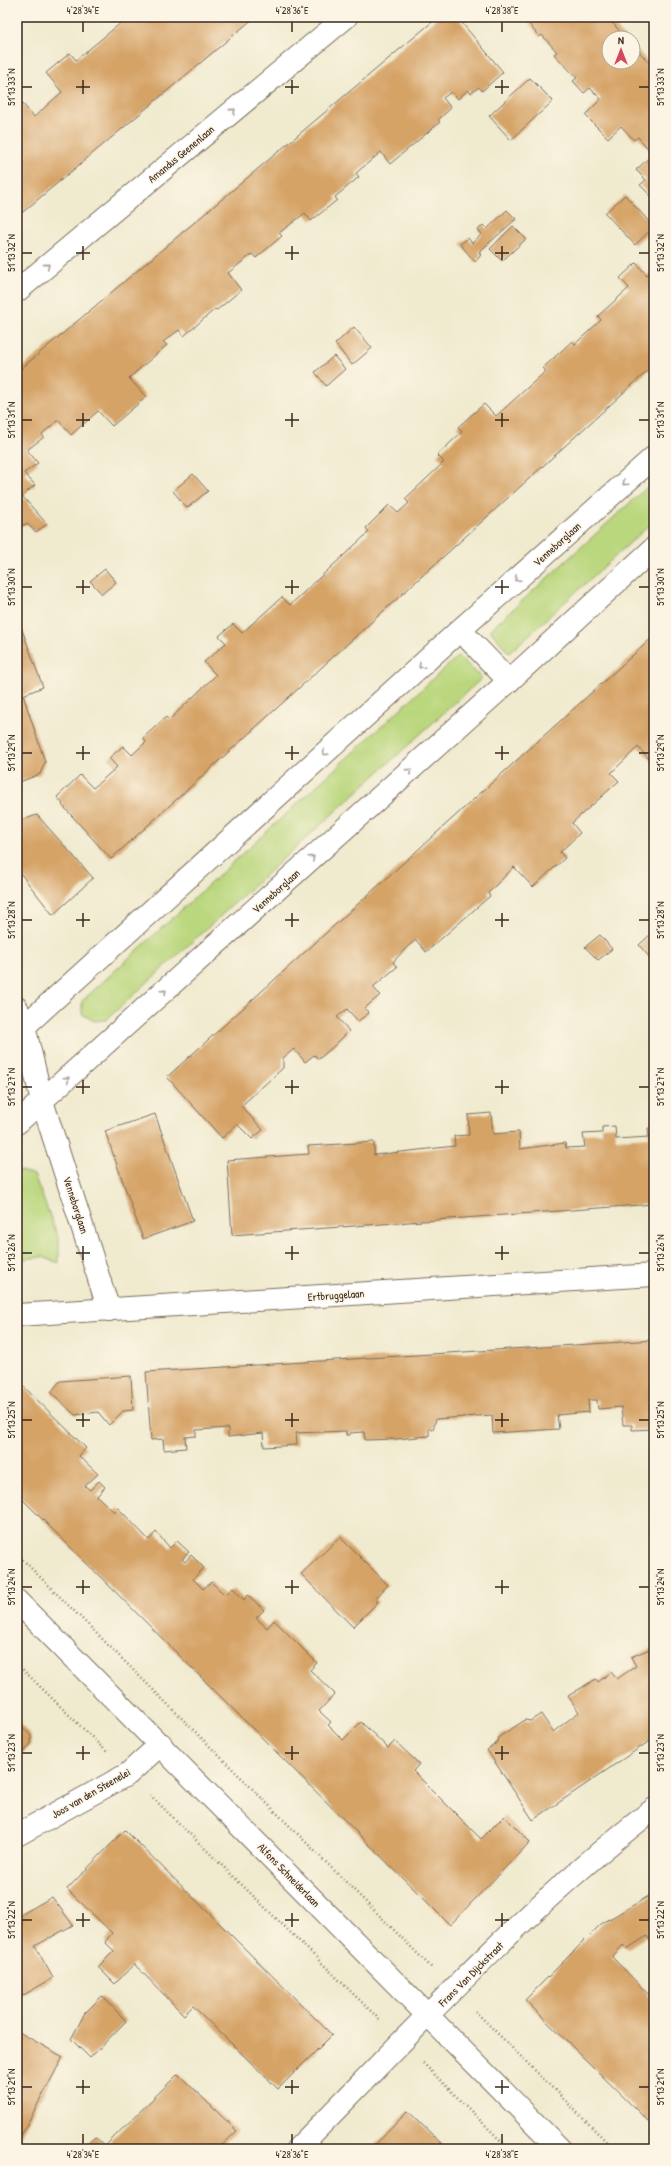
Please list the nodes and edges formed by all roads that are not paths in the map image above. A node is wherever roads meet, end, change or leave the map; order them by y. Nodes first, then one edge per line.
1 (346, 17) edge
2 (17, 290) edge
3 (654, 457) edge
4 (654, 548) edge
5 (460, 630) junction
6 (509, 681) junction
7 (19, 1022) edge
8 (42, 1101) junction
9 (17, 1123) edge
10 (654, 1275) edge
11 (109, 1310) junction
12 (17, 1315) edge
13 (17, 1601) edge
14 (161, 1744) junction
15 (654, 1809) edge
16 (17, 1835) edge
17 (427, 2016) junction
18 (297, 2149) edge
19 (560, 2149) edge

2 -> 1 street, Amandus Geenenlaan
3 -> 5 street, Venneborglaan
4 - 6 street, Venneborglaan
5 - 6 street
5 -> 7 street, Venneborglaan
8 -> 6 street, Venneborglaan
7 - 8 street, Venneborglaan
8 - 9 street, Venneborglaan
8 - 11 street, Venneborglaan
10 - 11 street, Ertbruggelaan
11 - 12 street, Ertbruggelaan
13 - 14 street, Alfons Schneiderlaan
14 - 16 street, Joos van den Steenelei
14 - 17 street, Alfons Schneiderlaan
15 - 17 street, Frans Van Dijckstraat
17 - 18 street, Frans Van Dijckstraat
17 - 19 street, Alfons Schneiderlaan

